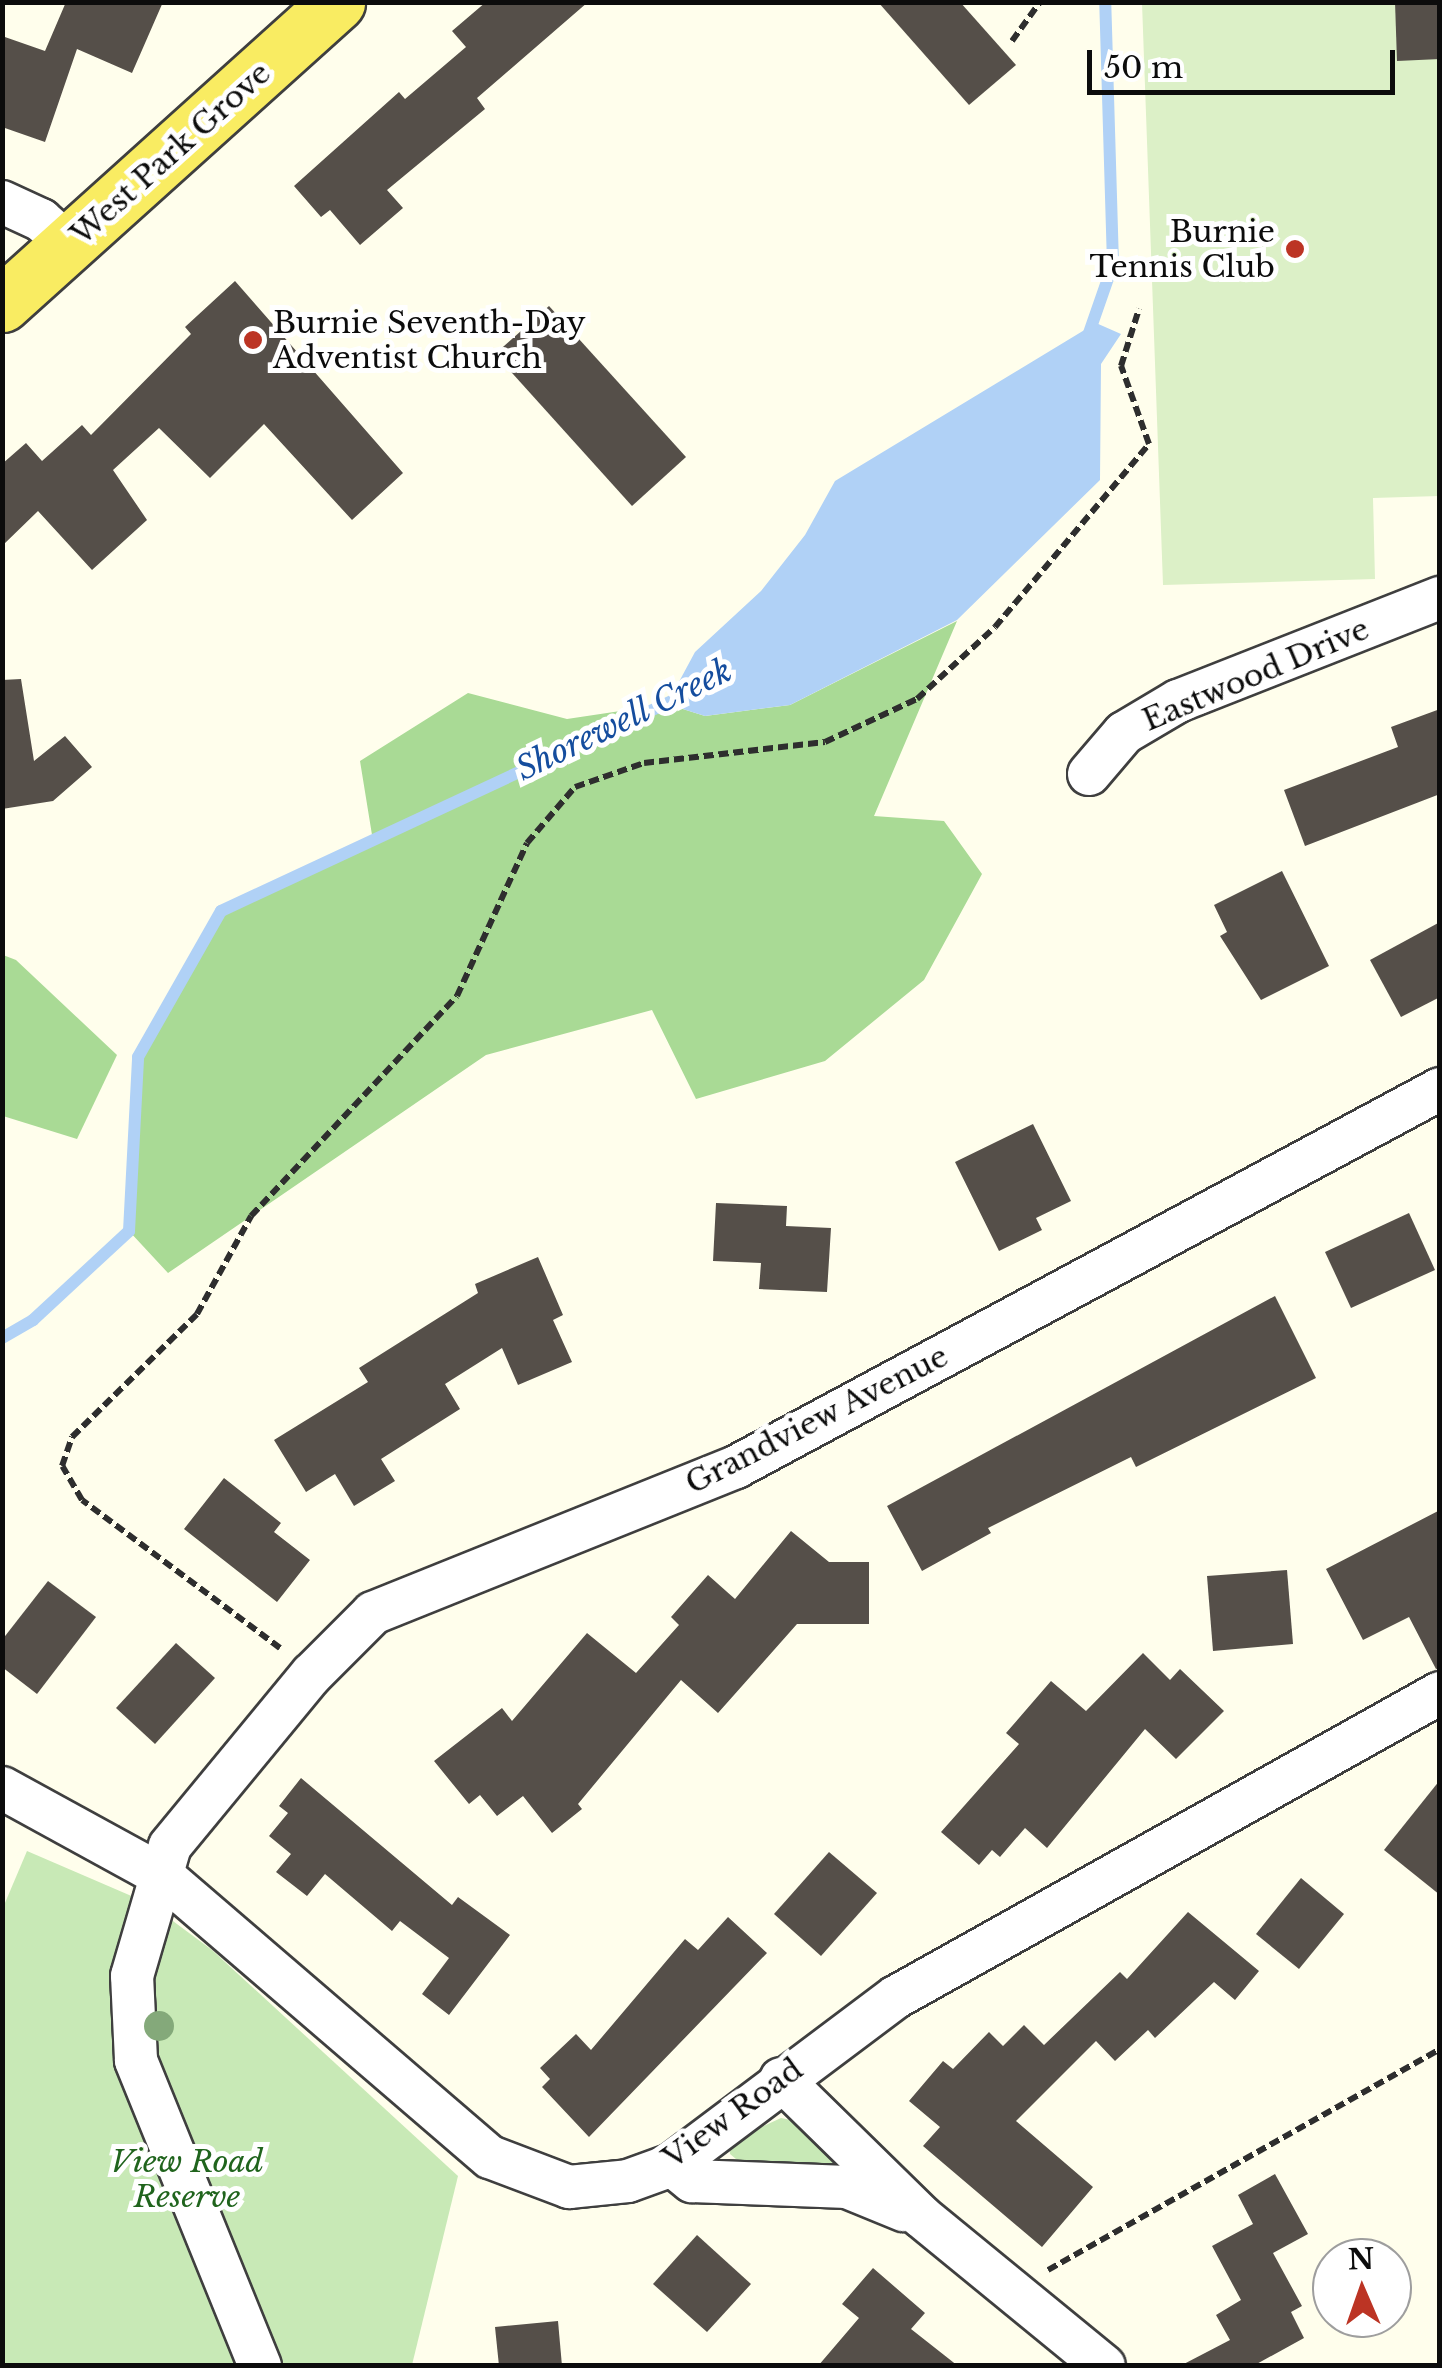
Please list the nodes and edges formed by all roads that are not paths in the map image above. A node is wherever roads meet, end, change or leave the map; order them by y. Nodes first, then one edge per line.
1 (337, 2) edge
2 (2, 202) edge
3 (69, 245) junction
4 (2, 304) edge
5 (1440, 598) edge
6 (1089, 774) dead end
7 (1440, 1089) edge
8 (1440, 1693) edge
9 (2, 1788) edge
10 (164, 1876) junction
11 (782, 2079) junction
12 (672, 2165) junction
13 (922, 2218) junction
14 (260, 2366) edge
15 (1104, 2366) edge

1 - 3 main road, West Park Grove
2 - 3 street
3 - 4 main road, West Park Grove
5 - 6 street, Eastwood Drive
7 - 10 street, Grandview Avenue
8 - 11 street, View Road
9 - 10 street, View Road
10 - 12 street, View Road
10 - 14 street, Grandview Avenue
11 - 12 street, View Road
11 - 13 street
12 - 13 street
13 - 15 street

